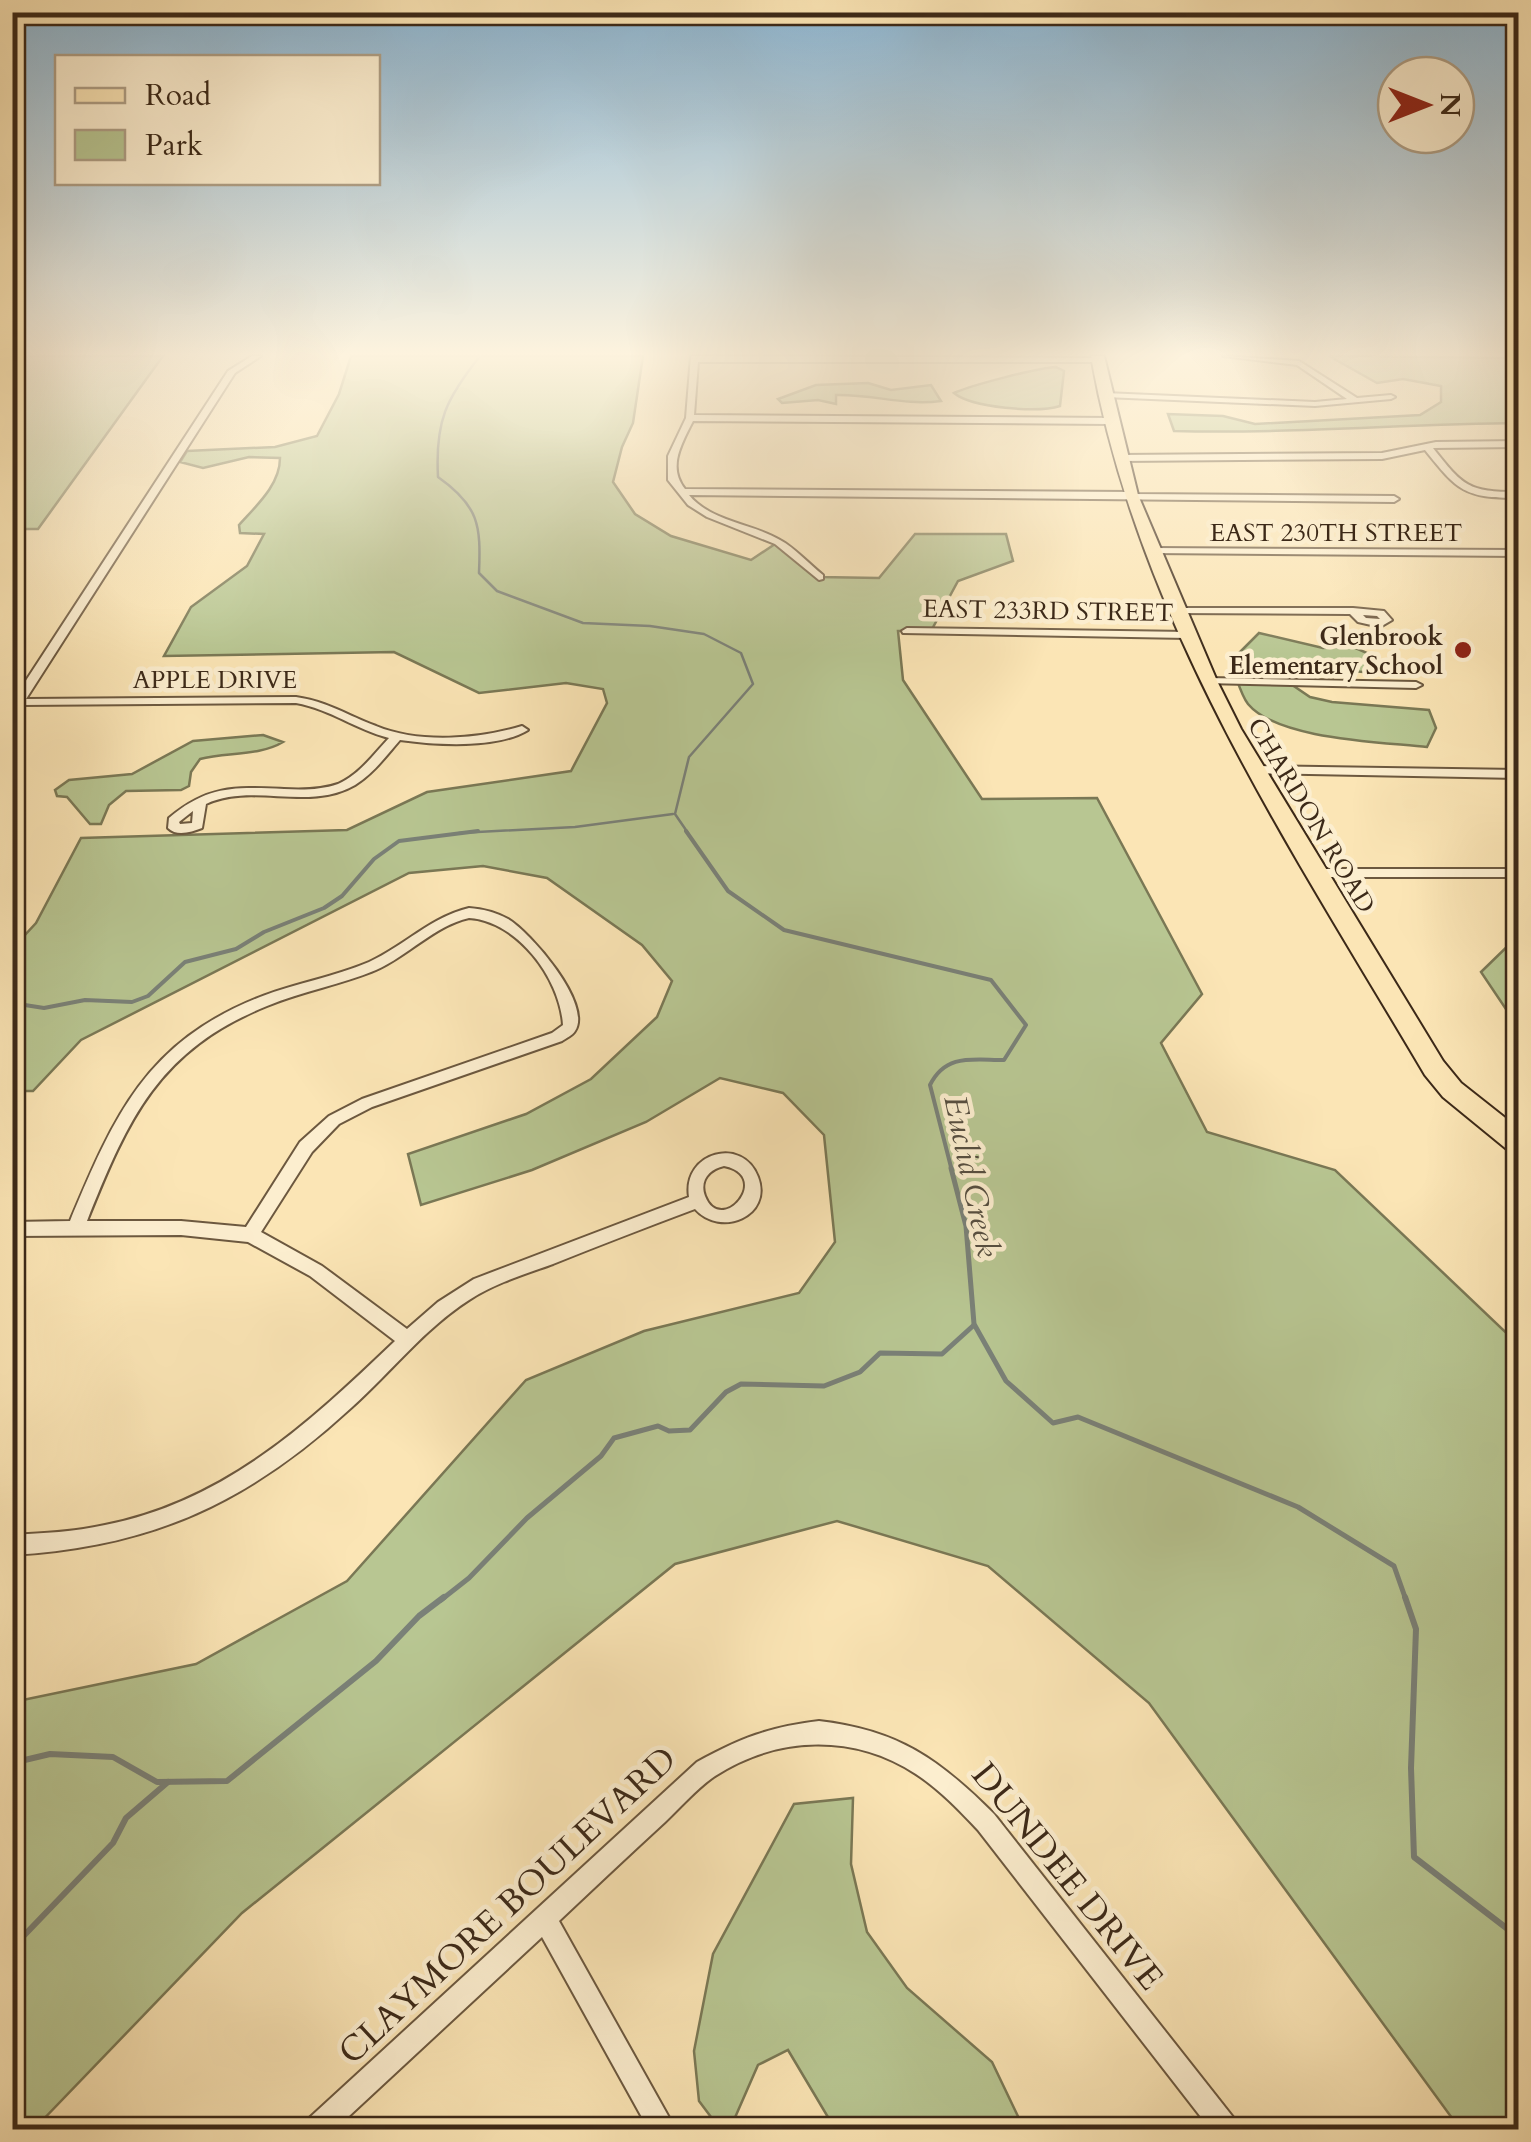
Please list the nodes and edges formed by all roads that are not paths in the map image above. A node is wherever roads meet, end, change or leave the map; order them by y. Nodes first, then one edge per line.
1 (177, 456) edge
2 (672, 456) edge
3 (1382, 456) edge
4 (1435, 456) edge
5 (1120, 458) joint
6 (681, 492) junction
7 (1518, 495) edge
8 (1131, 496) junction
9 (1394, 498) dead end
10 (1154, 551) junction
11 (1518, 553) edge
12 (818, 577) dead end
13 (1178, 611) junction
14 (1353, 612) dead end
15 (907, 631) dead end
16 (1188, 635) junction
17 (1208, 681) junction
18 (1416, 685) dead end
19 (15, 706) edge
20 (522, 730) dead end
21 (397, 737) junction
22 (1255, 770) junction
23 (1518, 774) edge
24 (200, 801) dead end
25 (1316, 873) junction
26 (1518, 873) edge
27 (1518, 1142) edge
28 (696, 1200) dead end
29 (76, 1228) junction
30 (12, 1229) edge
31 (250, 1235) junction
32 (409, 1341) junction
33 (12, 1545) edge
34 (754, 1744) joint
35 (544, 1918) junction
36 (315, 2130) edge
37 (663, 2130) edge
38 (1226, 2130) edge

1 - 19 street
2 - 6 street
3 - 5 street
4 - 7 street
5 - 8 main road, CHARDON ROAD
6 - 8 street
6 - 12 street
8 - 9 street
8 - 10 main road, CHARDON ROAD
10 - 11 street, EAST 230TH STREET
10 - 13 main road, CHARDON ROAD
13 - 14 street
13 - 16 main road, CHARDON ROAD
15 - 16 street, EAST 233RD STREET
16 - 17 main road, CHARDON ROAD
17 - 18 street
17 - 22 main road, CHARDON ROAD
19 - 21 street, APPLE DRIVE
20 - 21 street, APPLE DRIVE
21 - 24 street
22 - 23 street
22 - 25 main road, CHARDON ROAD
25 - 26 street
25 - 27 main road, CHARDON ROAD
28 - 32 street
29 - 30 street
29 - 31 street
29 - 31 street
31 - 32 street
32 - 33 street
34 - 35 street, CLAYMORE BOULEVARD
34 - 38 street, DUNDEE DRIVE
35 - 36 street, CLAYMORE BOULEVARD
35 - 37 street

